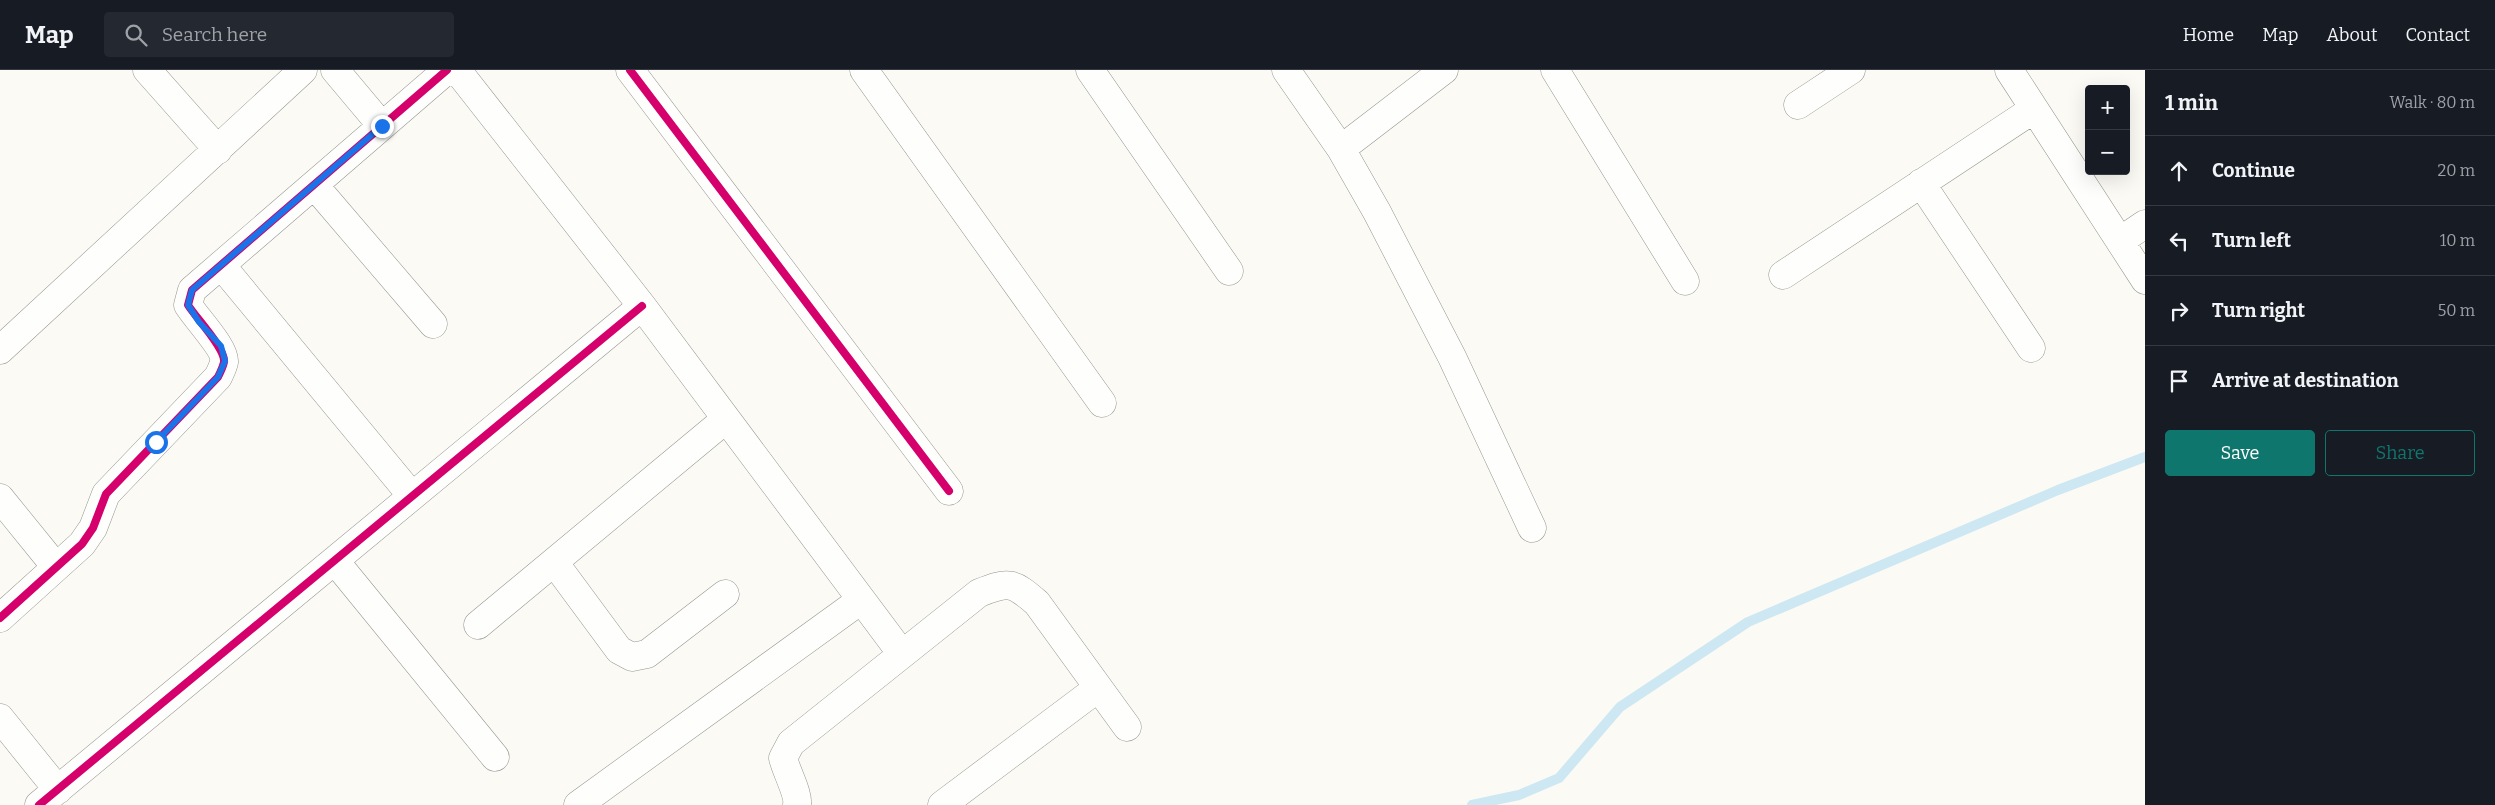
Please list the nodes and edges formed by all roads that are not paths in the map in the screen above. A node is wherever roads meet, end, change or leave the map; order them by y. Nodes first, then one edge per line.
1 (148, 70) edge
2 (303, 70) edge
3 (335, 70) edge
4 (447, 70) edge
5 (457, 70) edge
6 (630, 70) edge
7 (864, 70) edge
8 (1090, 70) edge
9 (1286, 70) edge
10 (1444, 70) edge
11 (1851, 70) edge
12 (2009, 70) edge
13 (1562, 72) edge
14 (1798, 105) dead end
15 (2034, 109) junction
16 (382, 126) junction
17 (1340, 148) junction
18 (218, 150) junction
19 (1922, 183) junction
20 (314, 185) junction
21 (2145, 224) edge
22 (2120, 241) junction
23 (221, 265) junction
24 (1229, 271) dead end
25 (1783, 276) dead end
26 (2145, 280) edge
27 (1685, 281) dead end
28 (642, 306) junction
29 (433, 324) dead end
30 (2030, 348) dead end
31 (0, 350) edge
32 (1102, 403) dead end
33 (726, 419) junction
34 (949, 491) dead end
35 (412, 496) junction
36 (0, 498) edge
37 (1532, 528) dead end
38 (335, 561) junction
39 (554, 562) junction
40 (56, 567) junction
41 (724, 594) dead end
42 (861, 600) junction
43 (0, 618) edge
44 (478, 625) dead end
45 (902, 654) junction
46 (1098, 688) junction
47 (0, 718) edge
48 (1127, 727) dead end
49 (495, 757) dead end
50 (48, 798) edge
51 (578, 805) edge
52 (797, 805) edge
53 (942, 805) edge

1 - 18 street
2 - 18 street
3 - 16 street
4 - 16 street
5 - 28 street
6 - 34 street
7 - 32 street
8 - 24 street
9 - 17 street
10 - 17 street
11 - 14 street
12 - 15 street
13 - 27 street
15 - 19 street
15 - 22 street
16 - 20 street
17 - 37 street
18 - 31 street
19 - 25 street
19 - 30 street
20 - 23 street
20 - 29 street
21 - 22 street
22 - 26 street
23 - 35 street
23 - 40 street
28 - 33 street
28 - 35 street
33 - 39 street
33 - 42 street
35 - 38 street
36 - 40 street
38 - 49 street
38 - 50 street
39 - 41 street
39 - 44 street
40 - 43 street
42 - 45 street
42 - 51 street
45 - 46 street
45 - 52 street
46 - 48 street
46 - 53 street
47 - 50 street

